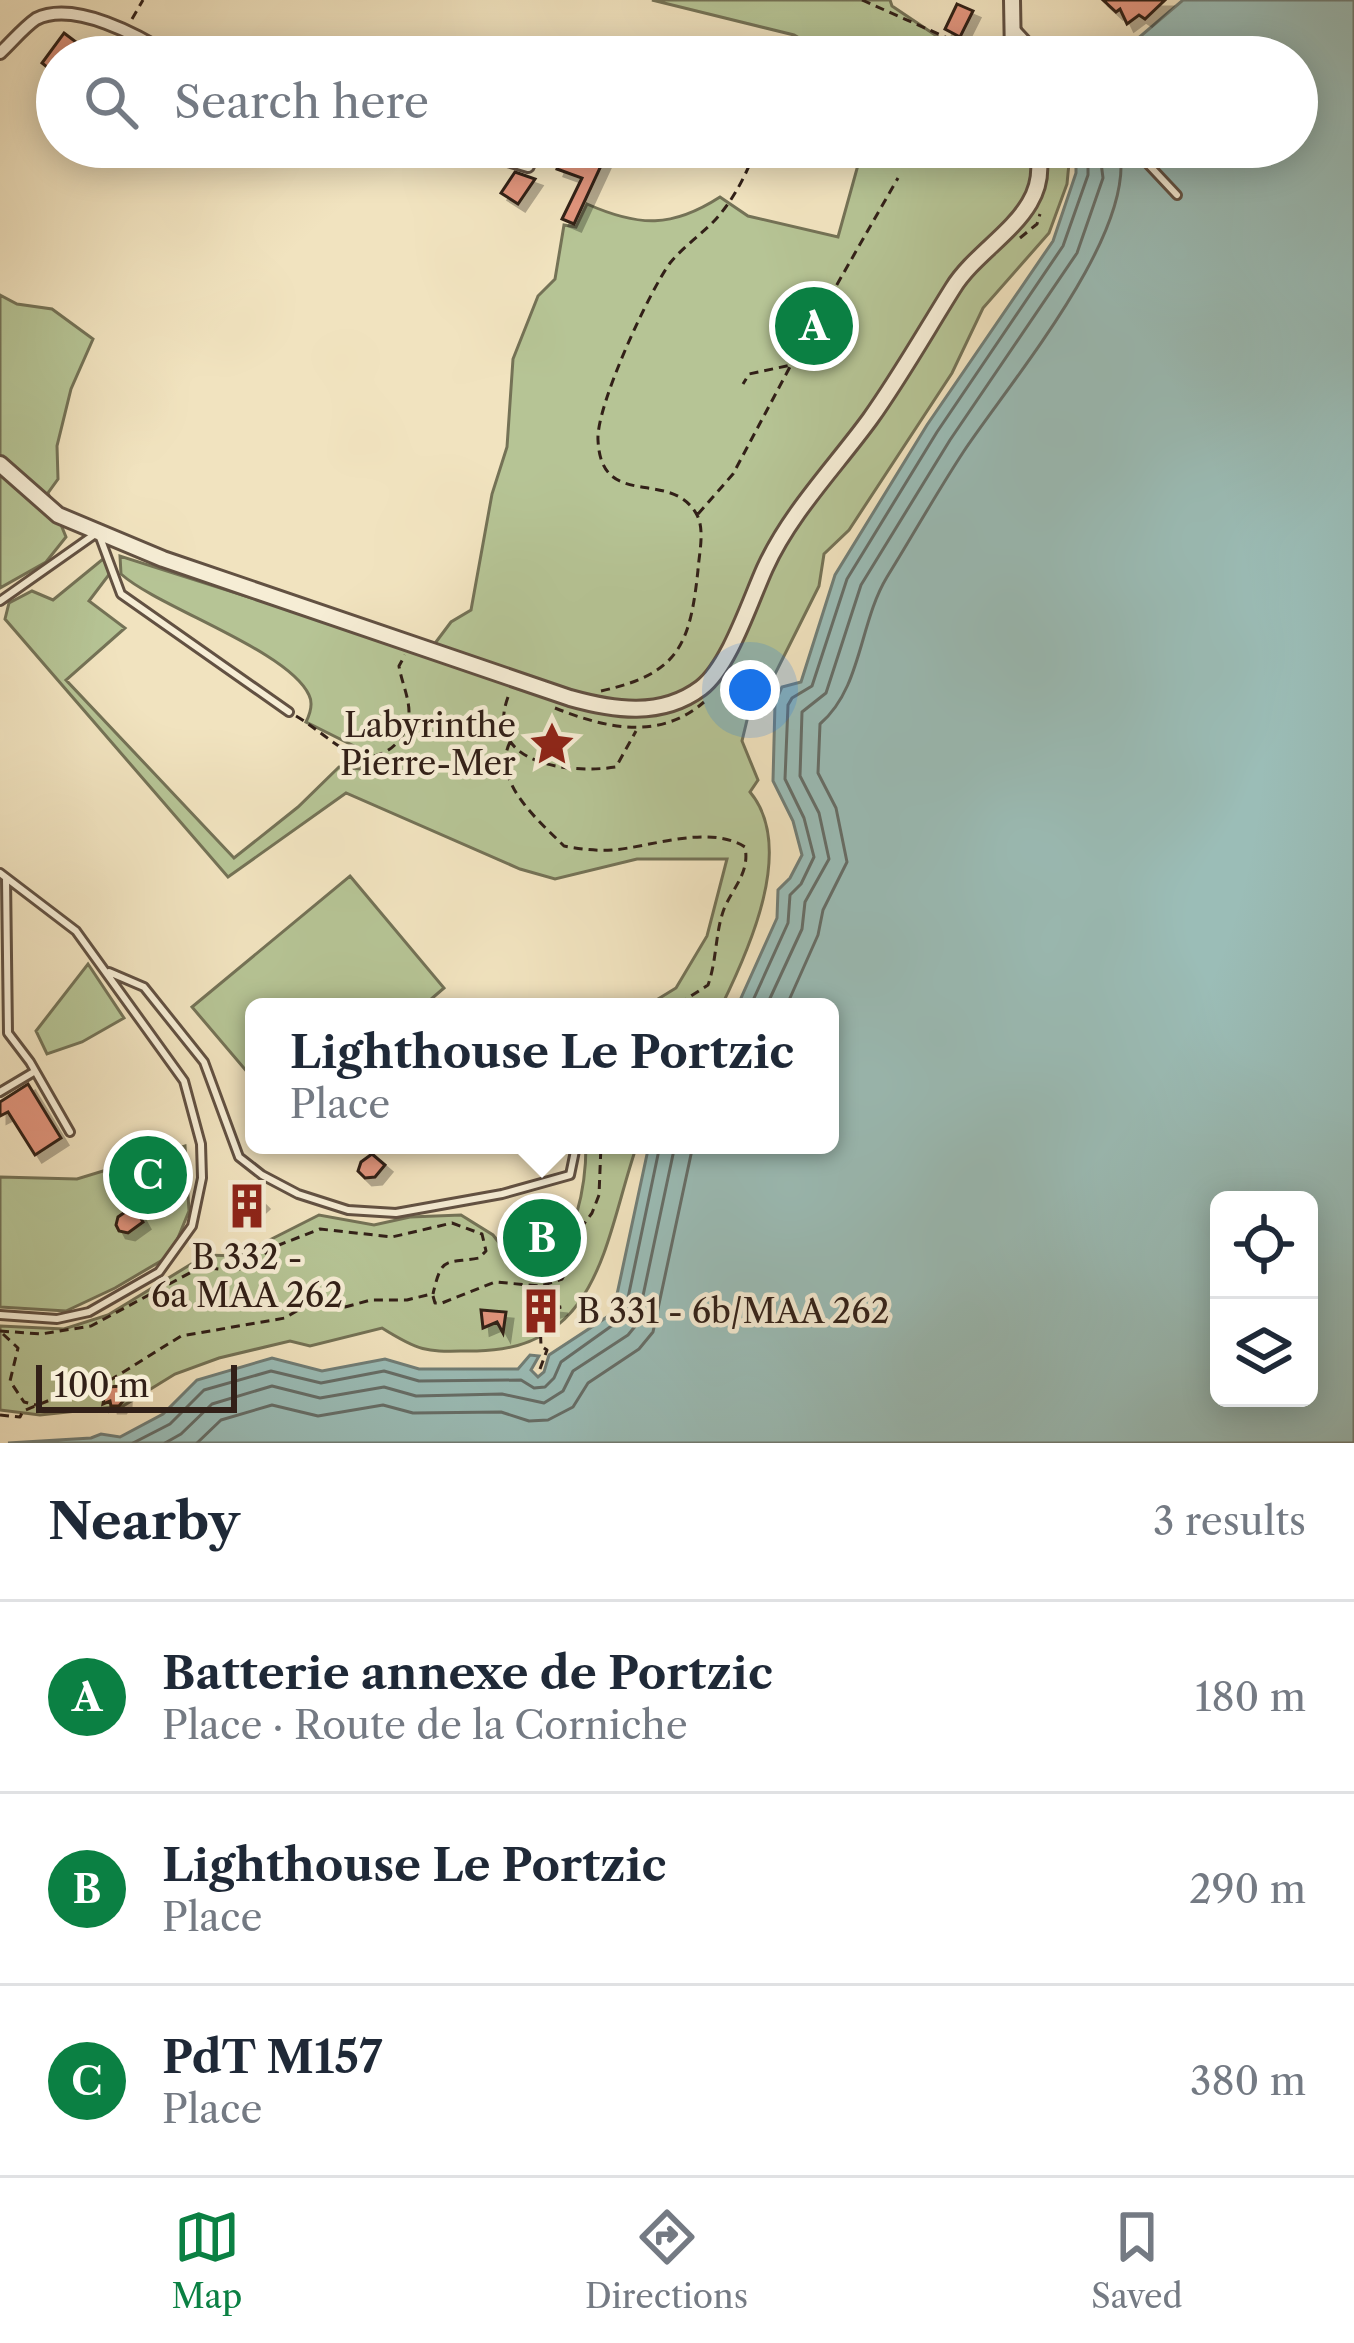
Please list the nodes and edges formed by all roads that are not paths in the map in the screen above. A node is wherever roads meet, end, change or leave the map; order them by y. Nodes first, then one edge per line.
1 (1012, 0) edge
2 (1011, 21) junction
3 (139, 36) edge
4 (1012, 36) edge
5 (1024, 36) edge
6 (0, 53) edge
7 (1039, 168) edge
8 (1152, 168) edge
9 (1177, 195) dead end
10 (0, 464) edge
11 (98, 532) junction
12 (0, 601) edge
13 (289, 712) road end
14 (3, 875) edge
15 (107, 971) junction
16 (32, 1073) junction
17 (0, 1092) edge
18 (70, 1132) dead end
19 (574, 1154) edge
20 (0, 1316) edge

1 - 2 street
2 - 4 street
2 - 5 lane
3 - 6 street
7 - 11 street
8 - 9 lane
10 - 11 street
11 - 12 lane
11 - 13 lane
14 - 15 lane
14 - 16 lane
15 - 19 lane
15 - 20 lane
16 - 17 lane
16 - 18 lane

